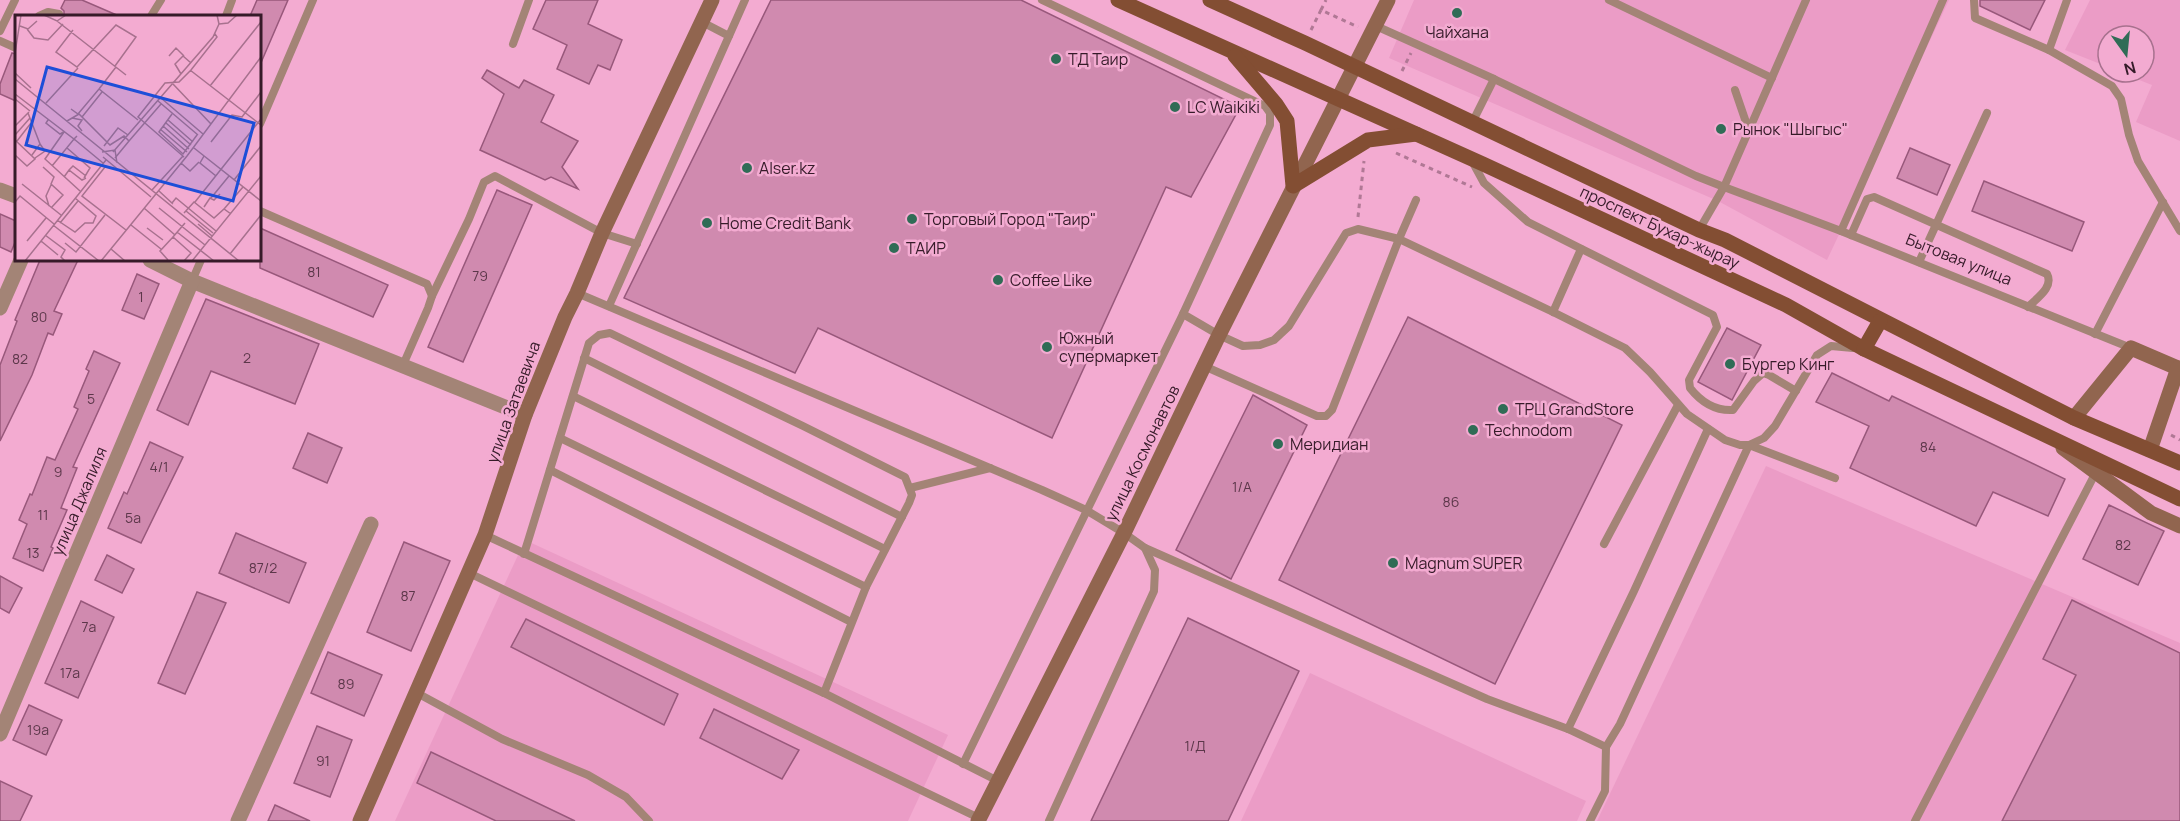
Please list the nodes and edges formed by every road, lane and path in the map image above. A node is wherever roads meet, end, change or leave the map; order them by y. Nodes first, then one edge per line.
1 (15, 0) edge
2 (161, 0) edge
3 (232, 0) edge
4 (313, 0) edge
5 (529, 0) edge
6 (712, 0) edge
7 (745, 0) edge
8 (1042, 0) edge
9 (1118, 0) edge
10 (1210, 0) edge
11 (1326, 0) edge
12 (1388, 0) edge
13 (1609, 0) edge
14 (1806, 0) edge
15 (1943, 0) edge
16 (1974, 0) edge
17 (2067, 0) edge
18 (1233, 5) edge
19 (1321, 10) dead end
20 (59, 14) dead end
21 (41, 15) edge
22 (152, 15) edge
23 (226, 15) edge
24 (702, 22) junction
25 (1376, 26) junction
26 (0, 31) edge
27 (729, 36) junction
28 (0, 41) edge
29 (513, 44) dead end
30 (15, 48) edge
31 (2049, 50) junction
32 (1231, 51) junction
33 (1355, 67) junction
34 (1772, 78) junction
35 (1494, 80) junction
36 (1735, 90) dead end
37 (1339, 100) junction
38 (1987, 113) dead end
39 (261, 122) edge
40 (1472, 123) junction
41 (1749, 130) junction
42 (1416, 134) junction
43 (1368, 140) junction
44 (1470, 158) junction
45 (1293, 186) junction
46 (1473, 187) dead end
47 (1724, 187) junction
48 (0, 190) edge
49 (15, 196) edge
50 (1416, 200) dead end
51 (2163, 202) junction
52 (261, 210) edge
53 (1936, 225) junction
54 (1358, 229) junction
55 (1699, 230) junction
56 (1841, 231) junction
57 (2180, 231) edge
58 (602, 233) junction
59 (1851, 235) junction
60 (1399, 239) junction
61 (637, 244) junction
62 (1581, 249) junction
63 (21, 261) edge
64 (152, 261) edge
65 (201, 261) edge
66 (1918, 262) junction
67 (192, 282) junction
68 (578, 293) junction
69 (432, 296) junction
70 (609, 306) junction
71 (2028, 307) junction
72 (0, 308) edge
73 (1553, 312) junction
74 (1183, 314) junction
75 (1880, 321) junction
76 (2095, 334) junction
77 (1218, 335) junction
78 (2131, 348) junction
79 (1864, 349) junction
80 (584, 358) junction
81 (403, 365) junction
82 (1204, 366) junction
83 (2179, 368) edge
84 (1796, 391) junction
85 (573, 396) junction
86 (1677, 405) junction
87 (525, 415) junction
88 (2074, 418) junction
89 (1708, 429) junction
90 (2041, 432) junction
91 (560, 438) junction
92 (1749, 446) junction
93 (2150, 450) junction
94 (2175, 461) edge
95 (990, 468) junction
96 (550, 470) junction
97 (2096, 472) junction
98 (1835, 478) dead end
99 (910, 488) junction
100 (2180, 499) edge
101 (1086, 510) junction
102 (902, 517) junction
103 (371, 524) dead end
104 (2180, 526) edge
105 (1124, 533) junction
106 (485, 535) junction
107 (1604, 544) dead end
108 (1145, 548) junction
109 (885, 549) junction
110 (524, 554) junction
111 (469, 573) junction
112 (866, 587) junction
113 (851, 622) junction
114 (417, 693) junction
115 (824, 693) junction
116 (1568, 729) junction
117 (0, 734) edge
118 (1606, 747) junction
119 (963, 764) junction
120 (998, 781) junction
121 (979, 819) edge
122 (238, 821) edge
123 (360, 821) edge
124 (649, 821) edge
125 (1048, 821) edge
126 (1590, 821) edge
127 (1915, 821) edge

1 - 26 lane
2 - 22 lane
3 - 23 lane
4 - 39 lane
5 - 29 lane
6 - 24 street, улица Затаевича
7 - 27 lane
8 - 74 lane
9 - 32 main road, проспект Бухар-жырау
10 - 18 main road, проспект Бухар-жырау
11 - 19 path
12 - 25 street, улица Космонавтов
13 - 34 lane
14 - 34 lane
15 - 56 lane
16 - 31 lane
17 - 31 lane
18 - 33 main road, проспект Бухар-жырау
20 - 21 lane
24 - 27 lane
24 - 58 street, улица Затаевича
25 - 33 street, улица Космонавтов
25 - 35 lane, Бытовая улица
27 - 61 lane
28 - 30 lane
31 - 51 lane
32 - 37 main road, проспект Бухар-жырау
32 - 45 main road
33 - 37 street, улица Космонавтов
33 - 40 main road, проспект Бухар-жырау
34 - 41 lane
35 - 40 lane
35 - 47 lane, Бытовая улица
36 - 41 lane
37 - 42 main road, проспект Бухар-жырау
37 - 45 street, улица Космонавтов
38 - 53 lane
40 - 55 main road, проспект Бухар-жырау
41 - 47 lane
42 - 43 main road
42 - 44 main road, проспект Бухар-жырау
43 - 45 main road
43 - 46 path
43 - 54 path
44 - 62 lane
44 - 79 main road, проспект Бухар-жырау
45 - 77 street, улица Космонавтов
47 - 55 lane
47 - 56 lane, Бытовая улица
48 - 49 street
50 - 60 lane
51 - 57 lane
51 - 76 lane
52 - 69 lane
53 - 59 lane
53 - 66 lane
53 - 71 lane
54 - 60 lane
54 - 77 lane
55 - 75 main road, проспект Бухар-жырау
56 - 59 lane, Бытовая улица
58 - 61 lane
58 - 68 street, улица Затаевича
58 - 69 lane
59 - 66 lane, Бытовая улица
60 - 73 lane
60 - 82 lane
61 - 70 lane
62 - 73 lane
62 - 84 lane
63 - 72 street
64 - 67 street
65 - 67 lane
66 - 71 lane, Бытовая улица
67 - 81 street
67 - 117 street, улица Джалиля
68 - 70 lane
68 - 87 street, улица Затаевича
69 - 81 lane
70 - 95 lane
71 - 76 lane, Бытовая улица
73 - 86 lane
74 - 77 lane
74 - 101 lane
75 - 79 main road
75 - 88 main road, проспект Бухар-жырау
76 - 78 lane, Бытовая улица
77 - 82 street, улица Космонавтов
78 - 83 street, Бытовая улица
78 - 88 street
79 - 84 lane
79 - 90 main road, проспект Бухар-жырау
80 - 85 lane
80 - 99 lane
80 - 102 lane
81 - 87 street
82 - 105 street, улица Космонавтов
83 - 93 street
84 - 92 lane
85 - 91 lane
85 - 109 lane
86 - 89 lane
86 - 107 lane
87 - 106 street, улица Затаевича
88 - 93 main road, проспект Бухар-жырау
89 - 92 lane
89 - 116 lane
90 - 97 street
90 - 100 main road, проспект Бухар-жырау
91 - 96 lane
91 - 112 lane
92 - 98 lane
92 - 118 lane
93 - 94 main road, проспект Бухар-жырау
95 - 99 lane
95 - 101 lane
96 - 110 lane
96 - 113 lane
97 - 104 street
97 - 127 lane
99 - 102 lane
101 - 105 lane
101 - 119 lane
102 - 109 lane
103 - 122 street
105 - 108 lane
105 - 120 street, улица Космонавтов
106 - 110 lane
106 - 111 street, улица Затаевича
108 - 116 lane
108 - 125 lane
109 - 112 lane
110 - 115 lane
111 - 114 street, улица Затаевича
111 - 121 lane
112 - 113 lane
113 - 115 lane
114 - 123 street, улица Затаевича
114 - 124 lane
115 - 119 lane
116 - 118 lane
118 - 126 lane
119 - 120 lane
120 - 121 street, улица Космонавтов

